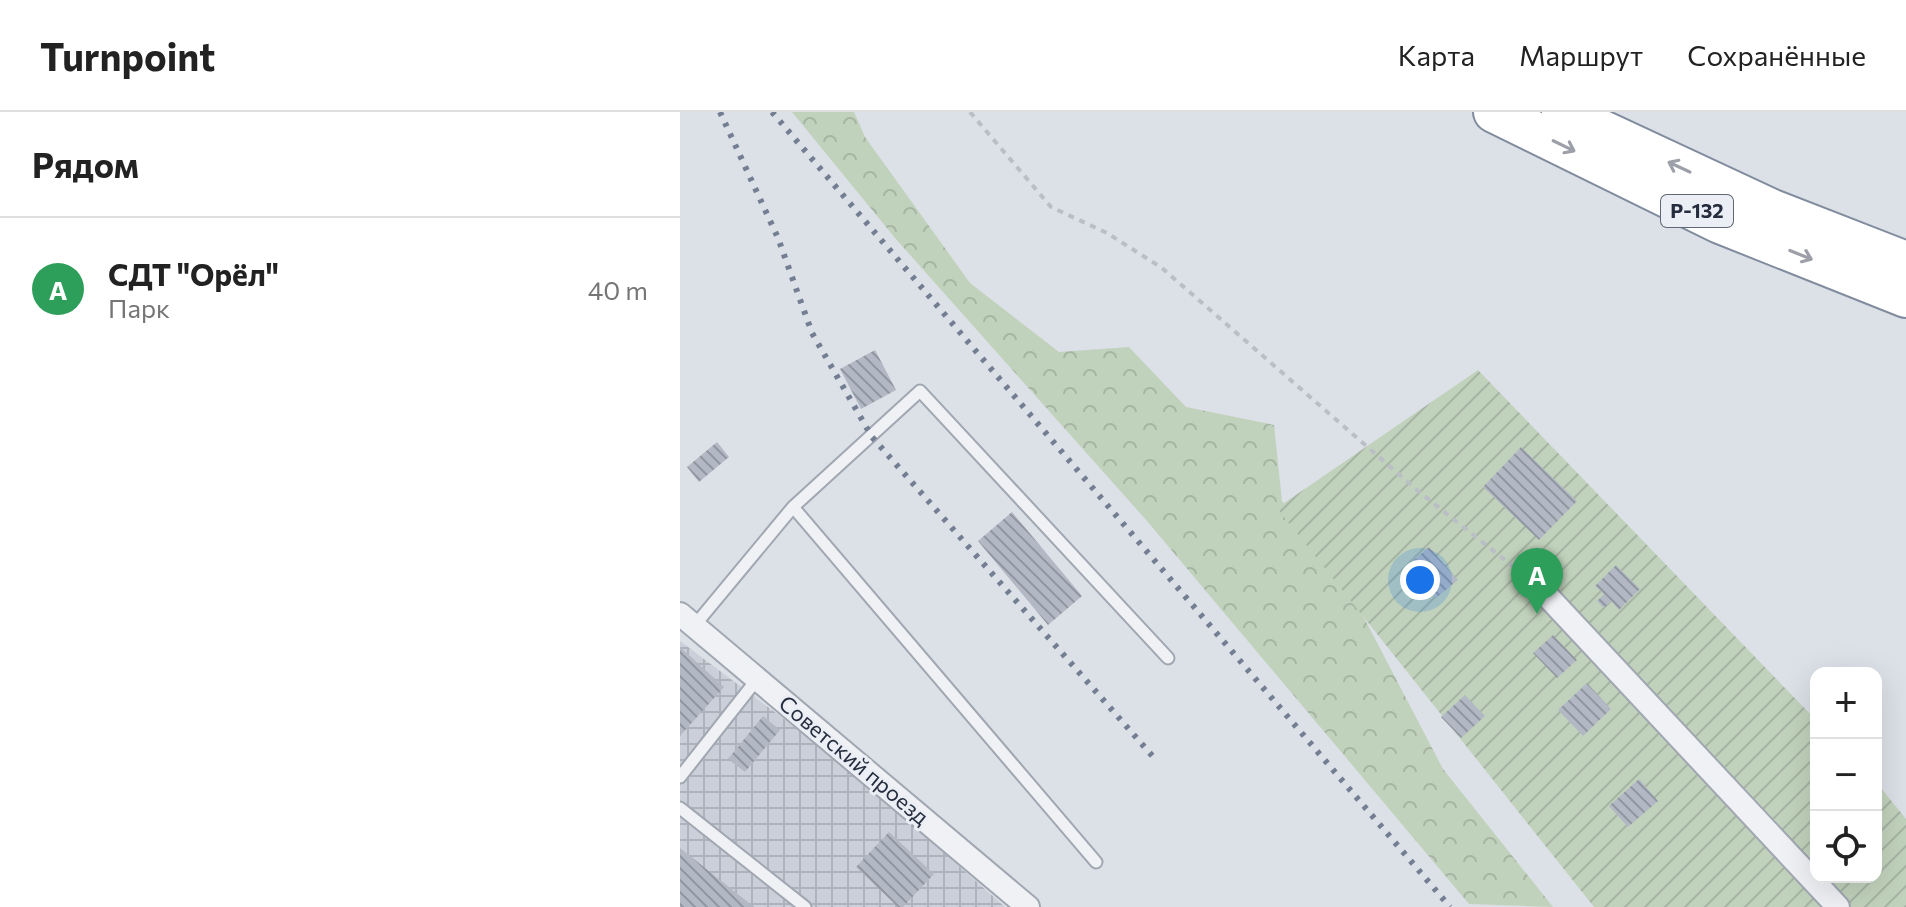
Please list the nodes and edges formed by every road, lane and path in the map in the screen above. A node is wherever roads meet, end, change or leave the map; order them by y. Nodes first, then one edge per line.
1 (970, 112) edge
2 (1494, 112) edge
3 (1562, 112) edge
4 (1906, 262) edge
5 (1906, 297) edge
6 (793, 507) junction
7 (1537, 585) joint
8 (687, 620) edge
9 (1168, 658) dead end
10 (758, 678) junction
11 (680, 777) edge
12 (680, 808) edge
13 (1096, 862) dead end
14 (805, 907) edge
15 (1028, 907) edge
16 (1838, 907) edge

1 - 7 path
2 -> 5 highway, Р-132
4 -> 3 highway, Р-132
6 - 8 lane
6 - 9 lane
6 - 13 lane
7 - 16 street
8 - 10 street, Советский проезд
10 - 11 lane
10 - 15 street, Советский проезд
12 - 14 lane

